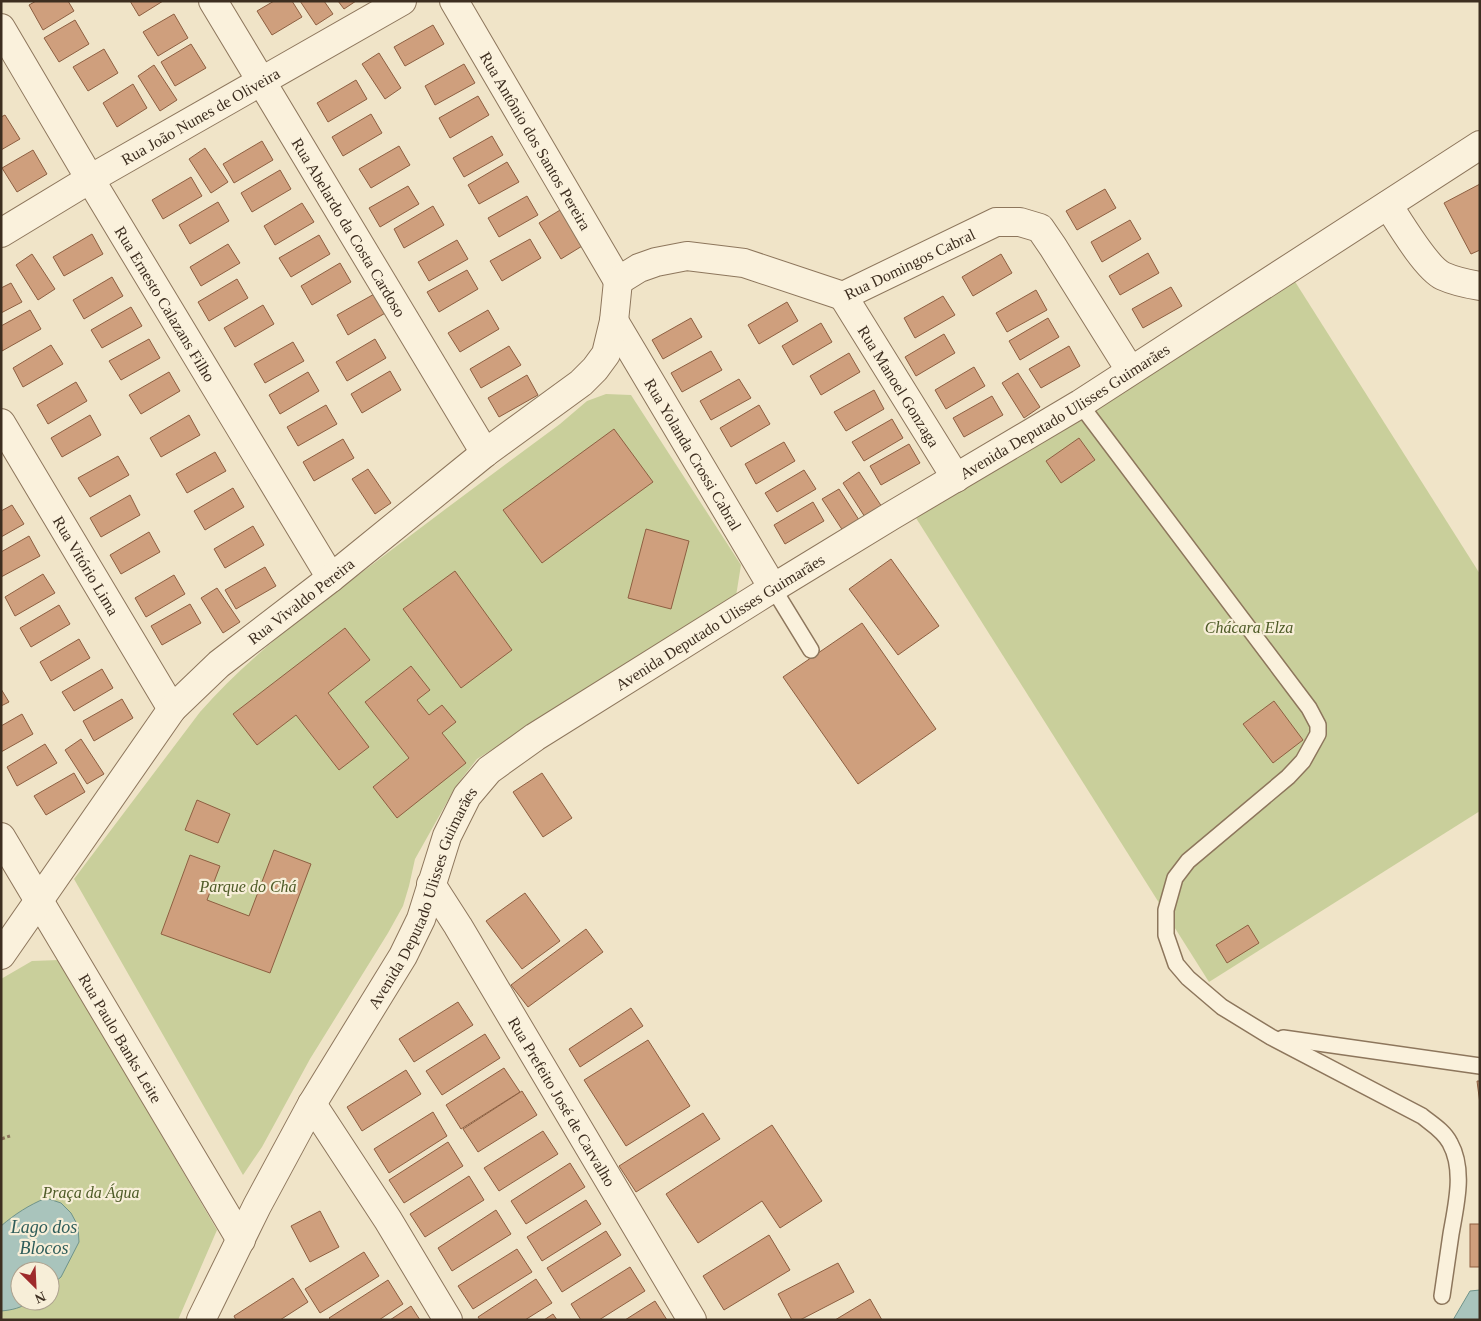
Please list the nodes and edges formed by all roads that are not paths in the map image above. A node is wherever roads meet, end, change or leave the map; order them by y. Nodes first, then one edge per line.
1 (213, 1) edge
2 (402, 1) edge
3 (454, 1) edge
4 (1, 28) edge
5 (261, 82) junction
6 (1480, 145) edge
7 (90, 179) junction
8 (1388, 206) junction
9 (1, 233) edge
10 (618, 281) junction
11 (1480, 286) edge
12 (843, 296) junction
13 (614, 321) junction
14 (1130, 370) junction
15 (1080, 404) junction
16 (1, 423) edge
17 (485, 453) junction
18 (956, 478) junction
19 (331, 578) junction
20 (773, 588) junction
21 (811, 650) dead end
22 (172, 709) junction
23 (1, 837) edge
24 (431, 884) junction
25 (39, 899) junction
26 (1, 954) edge
27 (1272, 1037) junction
28 (1480, 1066) edge
29 (312, 1104) junction
30 (240, 1240) junction
31 (1442, 1296) dead end
32 (206, 1316) edge
33 (448, 1320) edge
34 (692, 1320) edge

1 - 5 street, Rua Abelardo da Costa Cardoso
2 - 5 street, Rua João Nunes de Oliveira
3 - 10 street, Rua Antônio dos Santos Pereira
4 - 7 street, Rua Ernesto Calazans Filho
5 - 7 street, Rua João Nunes de Oliveira
5 - 17 street, Rua Abelardo da Costa Cardoso
6 - 8 street, Avenida Deputado Ulisses Guimarães
7 - 9 street, Rua João Nunes de Oliveira
7 - 19 street, Rua Ernesto Calazans Filho
8 - 11 street
8 - 14 street, Avenida Deputado Ulisses Guimarães
10 - 12 street, Rua Domingos Cabral
10 - 13 street, Rua Vivaldo Pereira
12 - 14 street, Rua Domingos Cabral
12 - 18 street, Rua Manoel Gonzaga
13 - 17 street, Rua Vivaldo Pereira
13 - 20 street, Rua Yolanda Crossi Cabral
14 - 15 street, Avenida Deputado Ulisses Guimarães
15 - 18 street, Avenida Deputado Ulisses Guimarães
15 - 27 lane
16 - 22 street, Rua Vitório Lima
17 - 19 street, Rua Vivaldo Pereira
18 - 20 street, Avenida Deputado Ulisses Guimarães
19 - 22 street, Rua Vivaldo Pereira
20 - 21 lane
20 - 24 street, Avenida Deputado Ulisses Guimarães
22 - 25 street, Rua Vivaldo Pereira
23 - 25 street, Rua Paulo Banks Leite
24 - 29 street, Avenida Deputado Ulisses Guimarães
24 - 34 street, Rua Prefeito José de Carvalho
25 - 26 street, Rua Vivaldo Pereira
25 - 30 street, Rua Paulo Banks Leite
27 - 28 lane
27 - 31 lane
29 - 30 street, Avenida Deputado Ulisses Guimarães
29 - 33 street
30 - 32 street, Avenida Deputado Ulisses Guimarães

